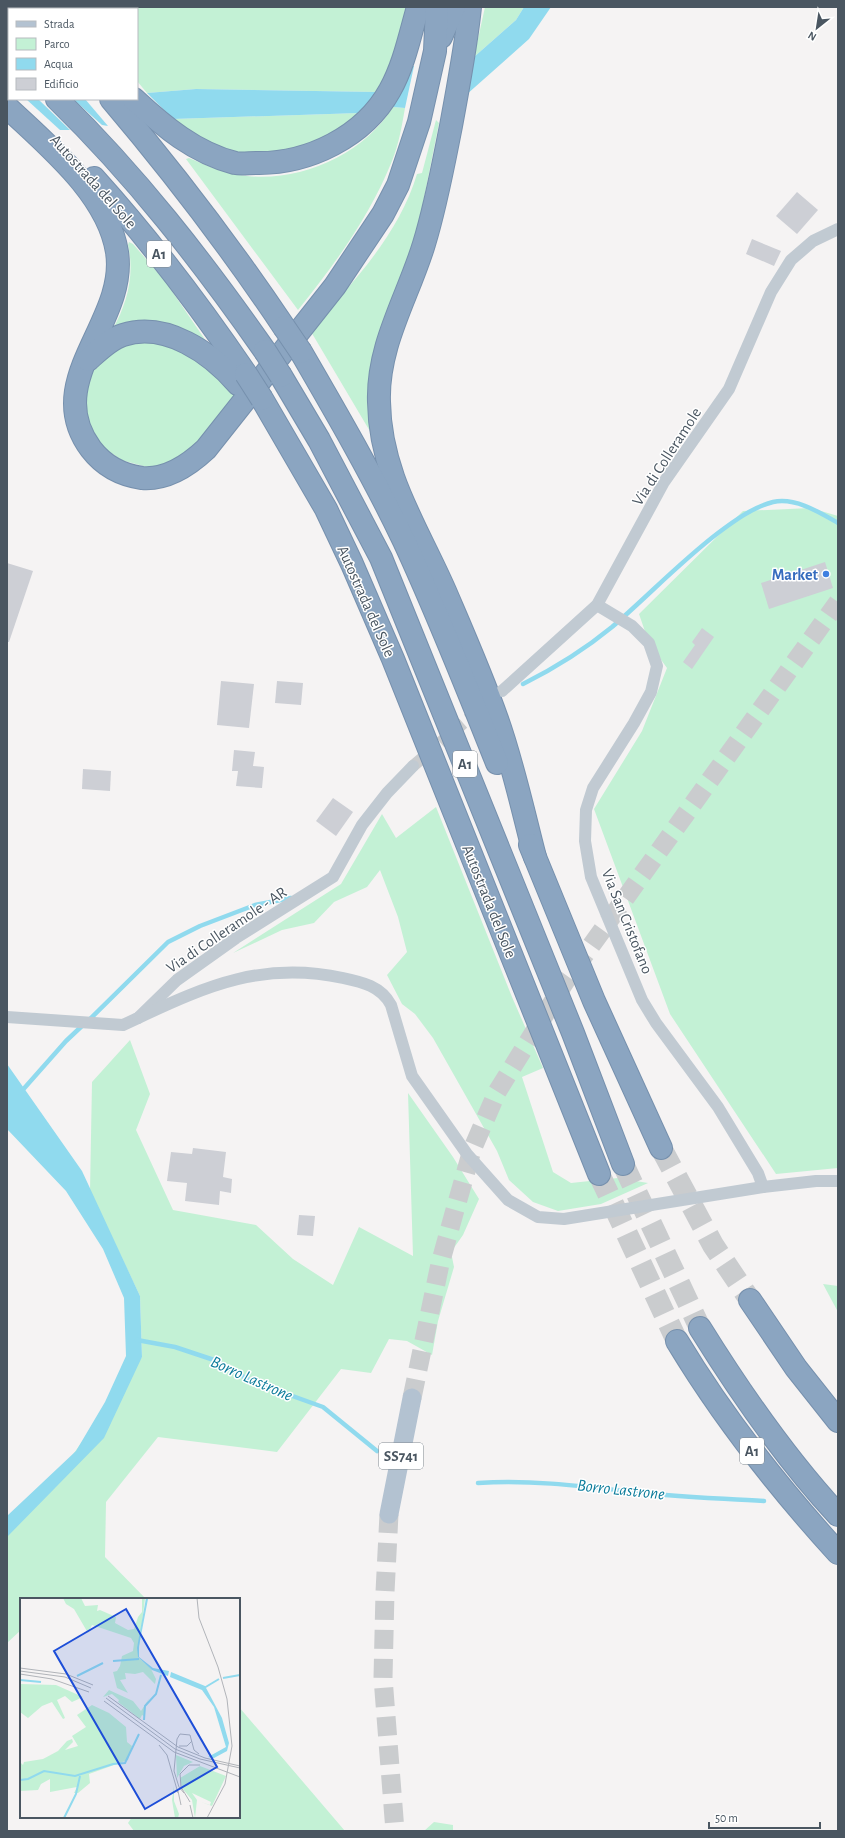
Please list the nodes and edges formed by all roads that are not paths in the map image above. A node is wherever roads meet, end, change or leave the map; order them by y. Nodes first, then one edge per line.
1 (418, 7) edge
2 (450, 10) edge
3 (17, 100) edge
4 (58, 100) edge
5 (112, 100) edge
6 (135, 100) edge
7 (7, 107) edge
8 (58, 148) junction
9 (838, 228) edge
10 (83, 365) junction
11 (242, 379) junction
12 (597, 605) junction
13 (502, 691) dead end
14 (413, 766) tunnel mouth
15 (535, 857) junction
16 (7, 1017) edge
17 (138, 1018) junction
18 (661, 1148) tunnel mouth
19 (623, 1164) tunnel mouth
20 (599, 1174) tunnel mouth
21 (838, 1181) edge
22 (763, 1187) junction
23 (750, 1300) tunnel mouth
24 (700, 1328) tunnel mouth
25 (677, 1341) tunnel mouth
26 (412, 1398) tunnel mouth
27 (838, 1421) edge
28 (389, 1514) tunnel mouth
29 (838, 1515) edge
30 (838, 1553) edge

1 - 6 highway
2 - 10 highway
2 - 15 highway
3 - 8 highway, Autostrada del Sole / A1
4 - 19 highway, Autostrada del Sole / A1, bridge
5 - 15 highway, A1, bridge
7 - 8 highway
8 - 10 highway
8 - 11 highway, Autostrada del Sole / A1
9 - 12 street, Via di Colleramole
10 - 11 highway
11 - 20 highway, Autostrada del Sole / A1, bridge
12 - 13 street, Via di Colleramole
12 - 22 street, Via San Cristofano
14 - 17 street, Via di Colleramole - AR
15 - 18 highway, A1
16 - 17 street, Via di Colleramole - AR
17 - 22 street
21 - 22 street
23 - 27 highway
24 - 29 highway, A1
25 - 30 highway, A1
26 - 28 main road, SS741

